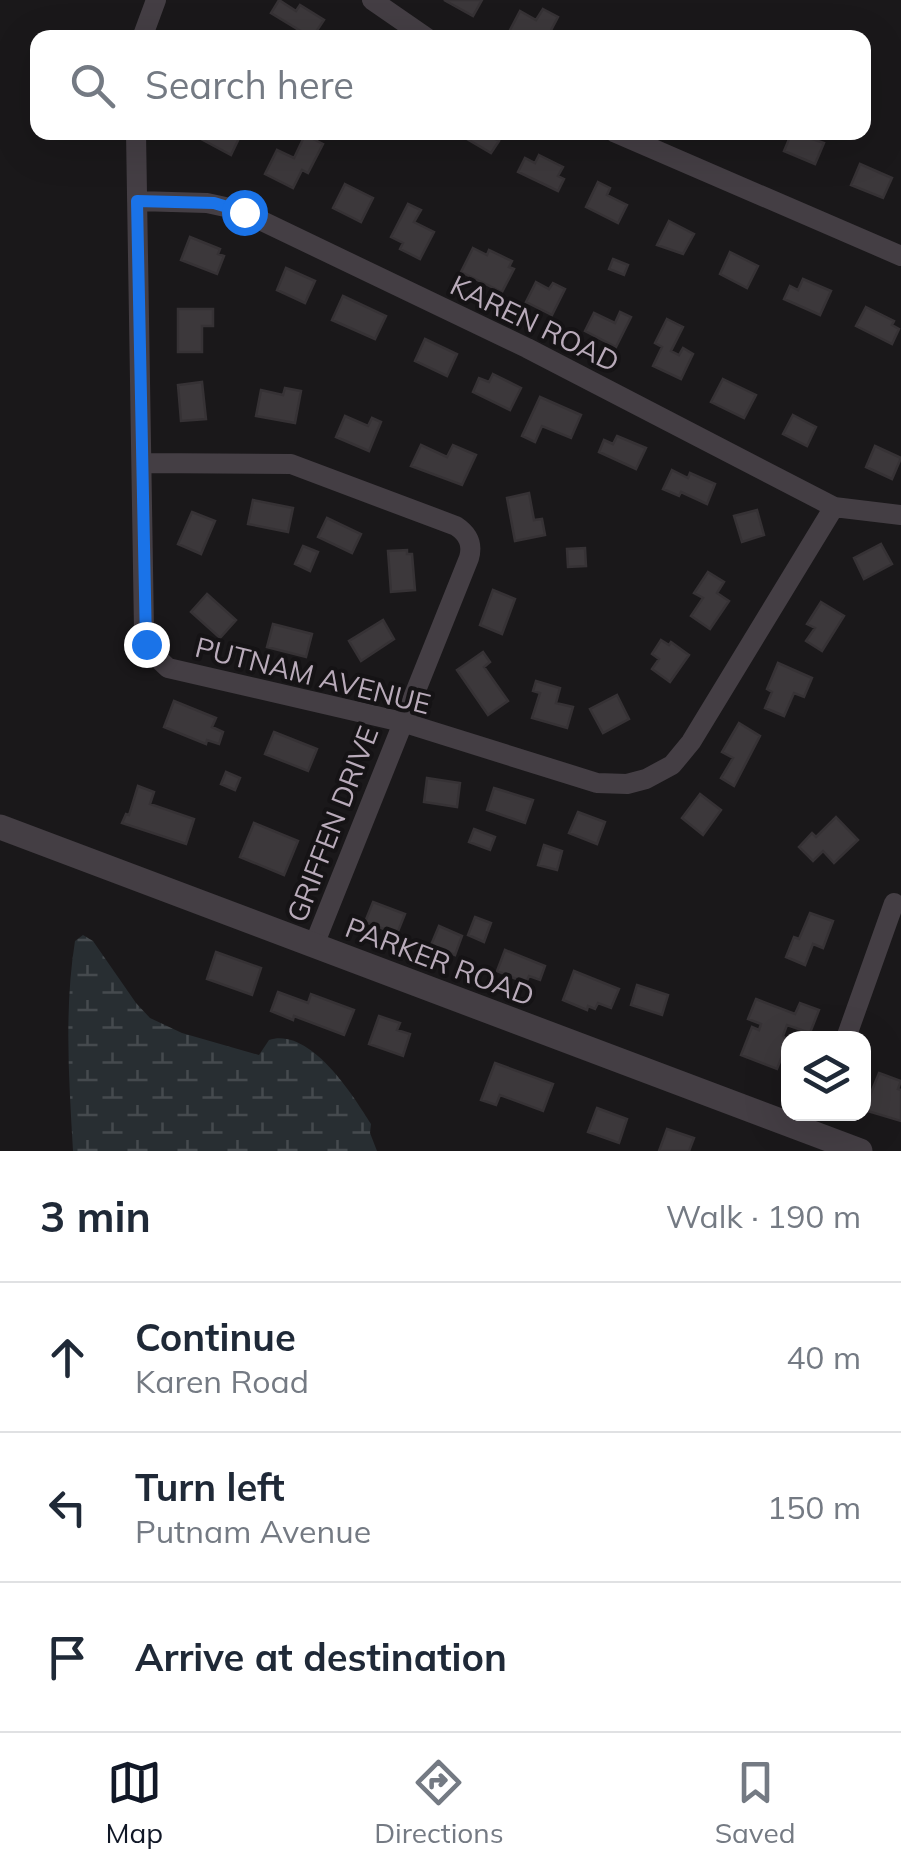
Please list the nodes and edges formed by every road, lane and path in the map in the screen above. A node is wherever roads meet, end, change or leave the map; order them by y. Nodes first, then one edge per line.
1 (156, 0) edge
2 (372, 0) edge
3 (145, 30) edge
4 (415, 30) edge
5 (136, 140) edge
6 (633, 140) edge
7 (137, 201) junction
8 (901, 256) edge
9 (143, 463) junction
10 (834, 506) junction
11 (901, 514) edge
12 (402, 722) junction
13 (0, 827) edge
14 (894, 903) dead end
15 (314, 945) junction
16 (848, 1031) edge
17 (815, 1124) edge
18 (860, 1151) edge

1 - 3 street
2 - 4 street
5 - 7 street, PUTNAM AVENUE
6 - 8 street
7 - 9 street, PUTNAM AVENUE
7 - 10 street, KAREN ROAD
9 - 12 street, PUTNAM AVENUE
9 - 12 street, GRIFFEN DRIVE
10 - 11 street, KAREN ROAD
10 - 12 street, PUTNAM AVENUE
12 - 15 street, GRIFFEN DRIVE
13 - 15 street, PARKER ROAD
14 - 16 street
15 - 17 street, PARKER ROAD
17 - 18 street, PARKER ROAD

